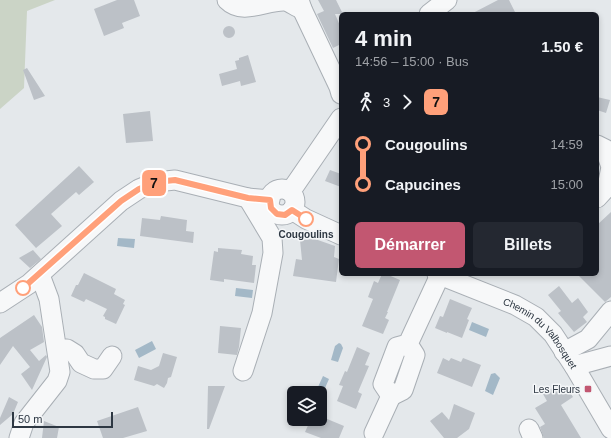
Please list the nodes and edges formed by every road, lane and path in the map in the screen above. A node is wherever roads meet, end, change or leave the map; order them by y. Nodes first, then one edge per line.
1 (228, 0) edge
2 (447, 0) edge
3 (300, 5) edge
4 (432, 12) edge
5 (339, 86) edge
6 (339, 121) edge
7 (599, 146) edge
8 (611, 167) edge
9 (289, 191) junction
10 (599, 196) edge
11 (248, 198) junction
12 (270, 200) junction
13 (292, 210) junction
14 (339, 234) edge
15 (40, 275) junction
16 (439, 276) edge
17 (442, 276) edge
18 (17, 293) junction
19 (0, 303) edge
20 (611, 311) edge
21 (0, 313) edge
22 (57, 349) junction
23 (112, 356) dead end
24 (611, 356) edge
25 (569, 359) junction
26 (243, 371) dead end
27 (611, 429) edge
28 (374, 433) dead end
29 (19, 438) edge

1 - 3 street
2 - 4 street
3 - 5 street
6 - 9 street
7 - 8 street
8 - 10 street
9 - 12 street
9 - 13 street
11 - 12 street
11 - 15 street
11 - 26 street
12 - 13 street
13 - 14 street
15 - 18 street
15 - 22 street
16 - 28 street
17 - 25 street, Chemin du Valbosquet
18 - 19 street
18 - 21 street
20 - 25 street
22 - 23 street
22 - 29 street
24 - 25 street
25 - 27 street, Chemin du Valbosquet

